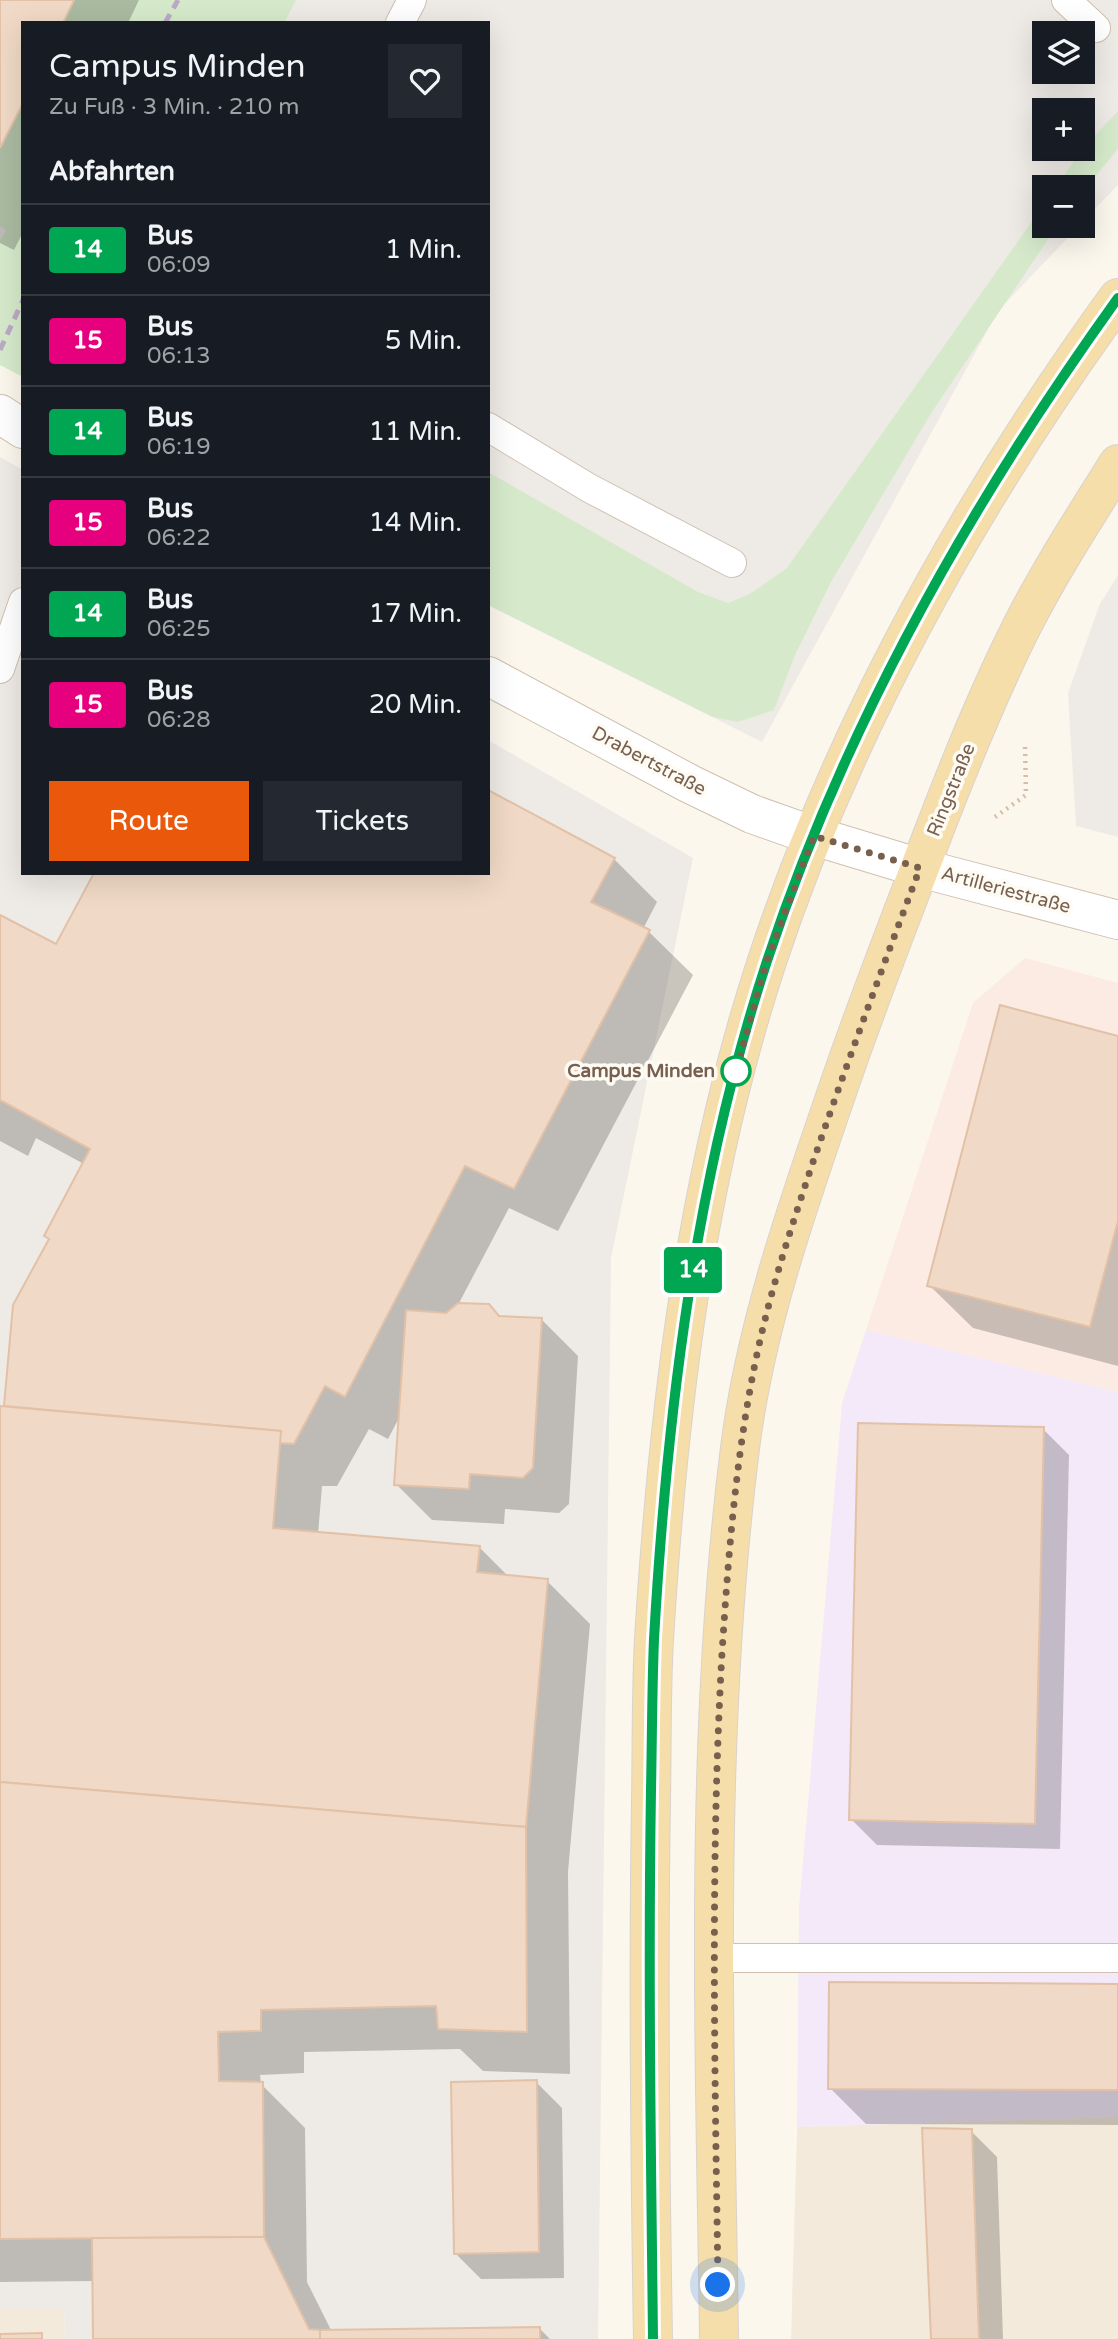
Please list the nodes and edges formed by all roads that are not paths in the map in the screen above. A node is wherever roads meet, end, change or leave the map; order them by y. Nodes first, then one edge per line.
1 (412, 0) edge
2 (1066, 0) edge
3 (401, 21) edge
4 (1096, 28) dead end
5 (1118, 298) edge
6 (0, 414) edge
7 (21, 428) edge
8 (490, 428) edge
9 (1118, 464) edge
10 (732, 563) dead end
11 (21, 607) edge
12 (0, 669) edge
13 (490, 678) edge
14 (814, 836) junction
15 (920, 868) junction
16 (1118, 920) edge
17 (713, 1958) junction
18 (1118, 1958) edge
19 (653, 2339) edge
20 (719, 2339) edge

1 - 3 lane
2 - 4 lane
5 - 14 main road
6 - 7 street
8 - 10 lane
9 - 15 main road, Ringstraße
11 - 12 lane
13 - 14 street, Drabertstraße
14 - 15 street, Artilleriestraße
14 - 19 main road
15 - 16 street, Artilleriestraße
15 - 17 main road, Ringstraße
17 - 18 lane
17 - 20 main road, Ringstraße

